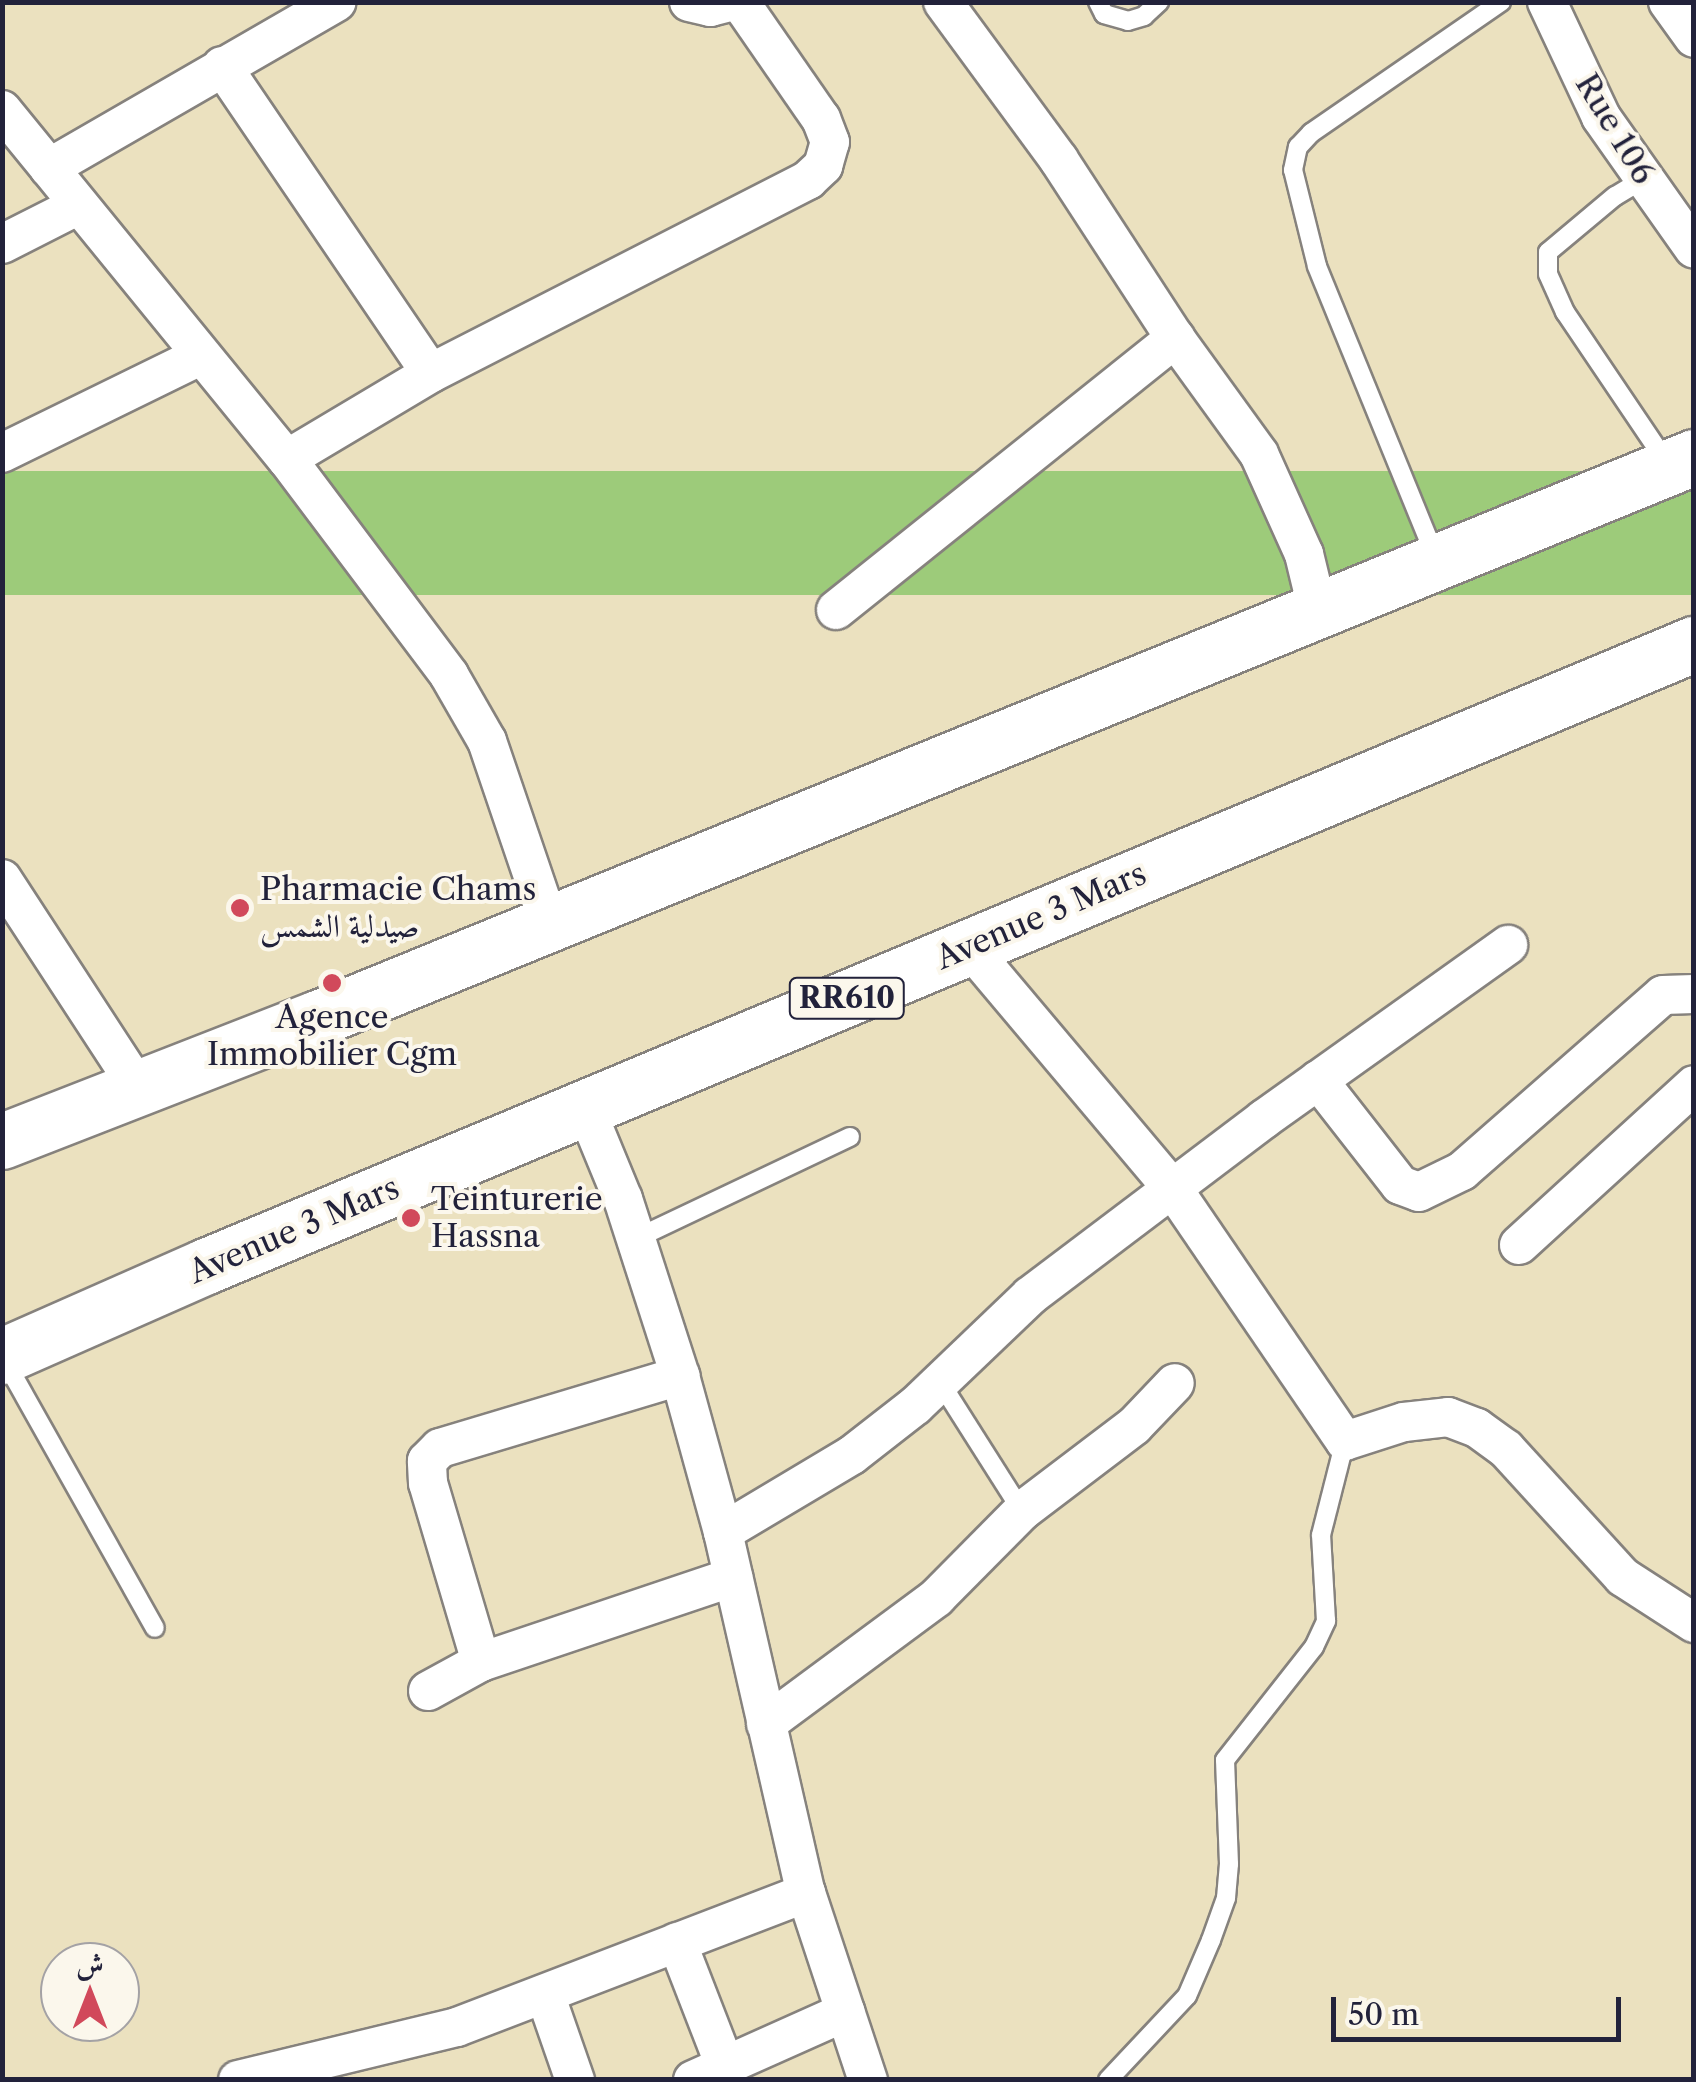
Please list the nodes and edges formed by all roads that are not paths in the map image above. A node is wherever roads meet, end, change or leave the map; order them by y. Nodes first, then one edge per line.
1 (337, 2) edge
2 (689, 2) edge
3 (730, 2) edge
4 (740, 2) edge
5 (943, 2) edge
6 (1098, 2) edge
7 (1159, 2) edge
8 (1501, 2) edge
9 (1668, 2) edge
10 (1551, 4) edge
11 (1694, 38) edge
12 (222, 66) junction
13 (2, 110) edge
14 (50, 168) junction
15 (1642, 180) junction
16 (80, 204) junction
17 (2, 244) edge
18 (1694, 248) edge
19 (1175, 338) junction
20 (200, 356) junction
21 (431, 373) junction
22 (2, 454) edge
23 (288, 459) junction
24 (1681, 462) edge
25 (1438, 563) junction
26 (836, 610) dead end
27 (1318, 612) junction
28 (1694, 644) edge
29 (2, 879) edge
30 (549, 923) junction
31 (1508, 945) dead end
32 (968, 947) junction
33 (1694, 994) edge
34 (1318, 1080) junction
35 (137, 1086) junction
36 (1694, 1086) edge
37 (585, 1106) junction
38 (850, 1137) dead end
39 (2, 1142) edge
40 (1173, 1188) junction
41 (635, 1239) junction
42 (1519, 1245) dead end
43 (3, 1356) edge
44 (680, 1376) junction
45 (940, 1382) junction
46 (1176, 1383) dead end
47 (1345, 1441) junction
48 (1022, 1511) junction
49 (723, 1532) junction
50 (733, 1577) junction
51 (1689, 1617) edge
52 (155, 1628) dead end
53 (480, 1662) junction
54 (428, 1690) dead end
55 (766, 1724) junction
56 (806, 1893) junction
57 (678, 1942) junction
58 (545, 1994) junction
59 (846, 2012) junction
60 (709, 2072) edge
61 (238, 2080) edge
62 (574, 2080) edge
63 (868, 2080) edge
64 (1108, 2080) edge

1 - 12 street
2 - 3 street
4 - 21 street
5 - 19 street
6 - 7 lane
8 - 25 lane
9 - 11 street
10 - 15 street, Rue 106
12 - 14 street
12 - 21 street
13 - 14 street
14 - 16 street
15 - 18 street, Rue 106
15 - 24 lane
16 - 17 street
16 - 20 street
19 - 26 street
19 - 27 street
20 - 22 street
20 - 23 street
21 - 23 street
23 - 30 street
24 - 25 main road
25 - 27 main road
27 - 30 main road
28 - 32 main road, Avenue 3 Mars / RR610
29 - 35 street
30 - 35 main road
31 - 34 street
32 - 37 main road, Avenue 3 Mars / RR610
32 - 40 street
33 - 34 street
34 - 40 street
35 - 39 main road
36 - 42 street
37 - 41 street
37 - 43 main road, Avenue 3 Mars / RR610
38 - 41 lane
40 - 45 street
40 - 47 street
41 - 44 street
43 - 52 lane
44 - 49 street
44 - 53 street
45 - 48 lane
45 - 49 street
46 - 48 street
47 - 51 street
47 - 64 lane
48 - 55 street
49 - 50 street
50 - 53 street
50 - 55 street
53 - 54 street
55 - 56 street
56 - 57 street
56 - 59 street
57 - 58 street
57 - 60 street
58 - 61 street
58 - 62 street
59 - 60 street
59 - 63 street

